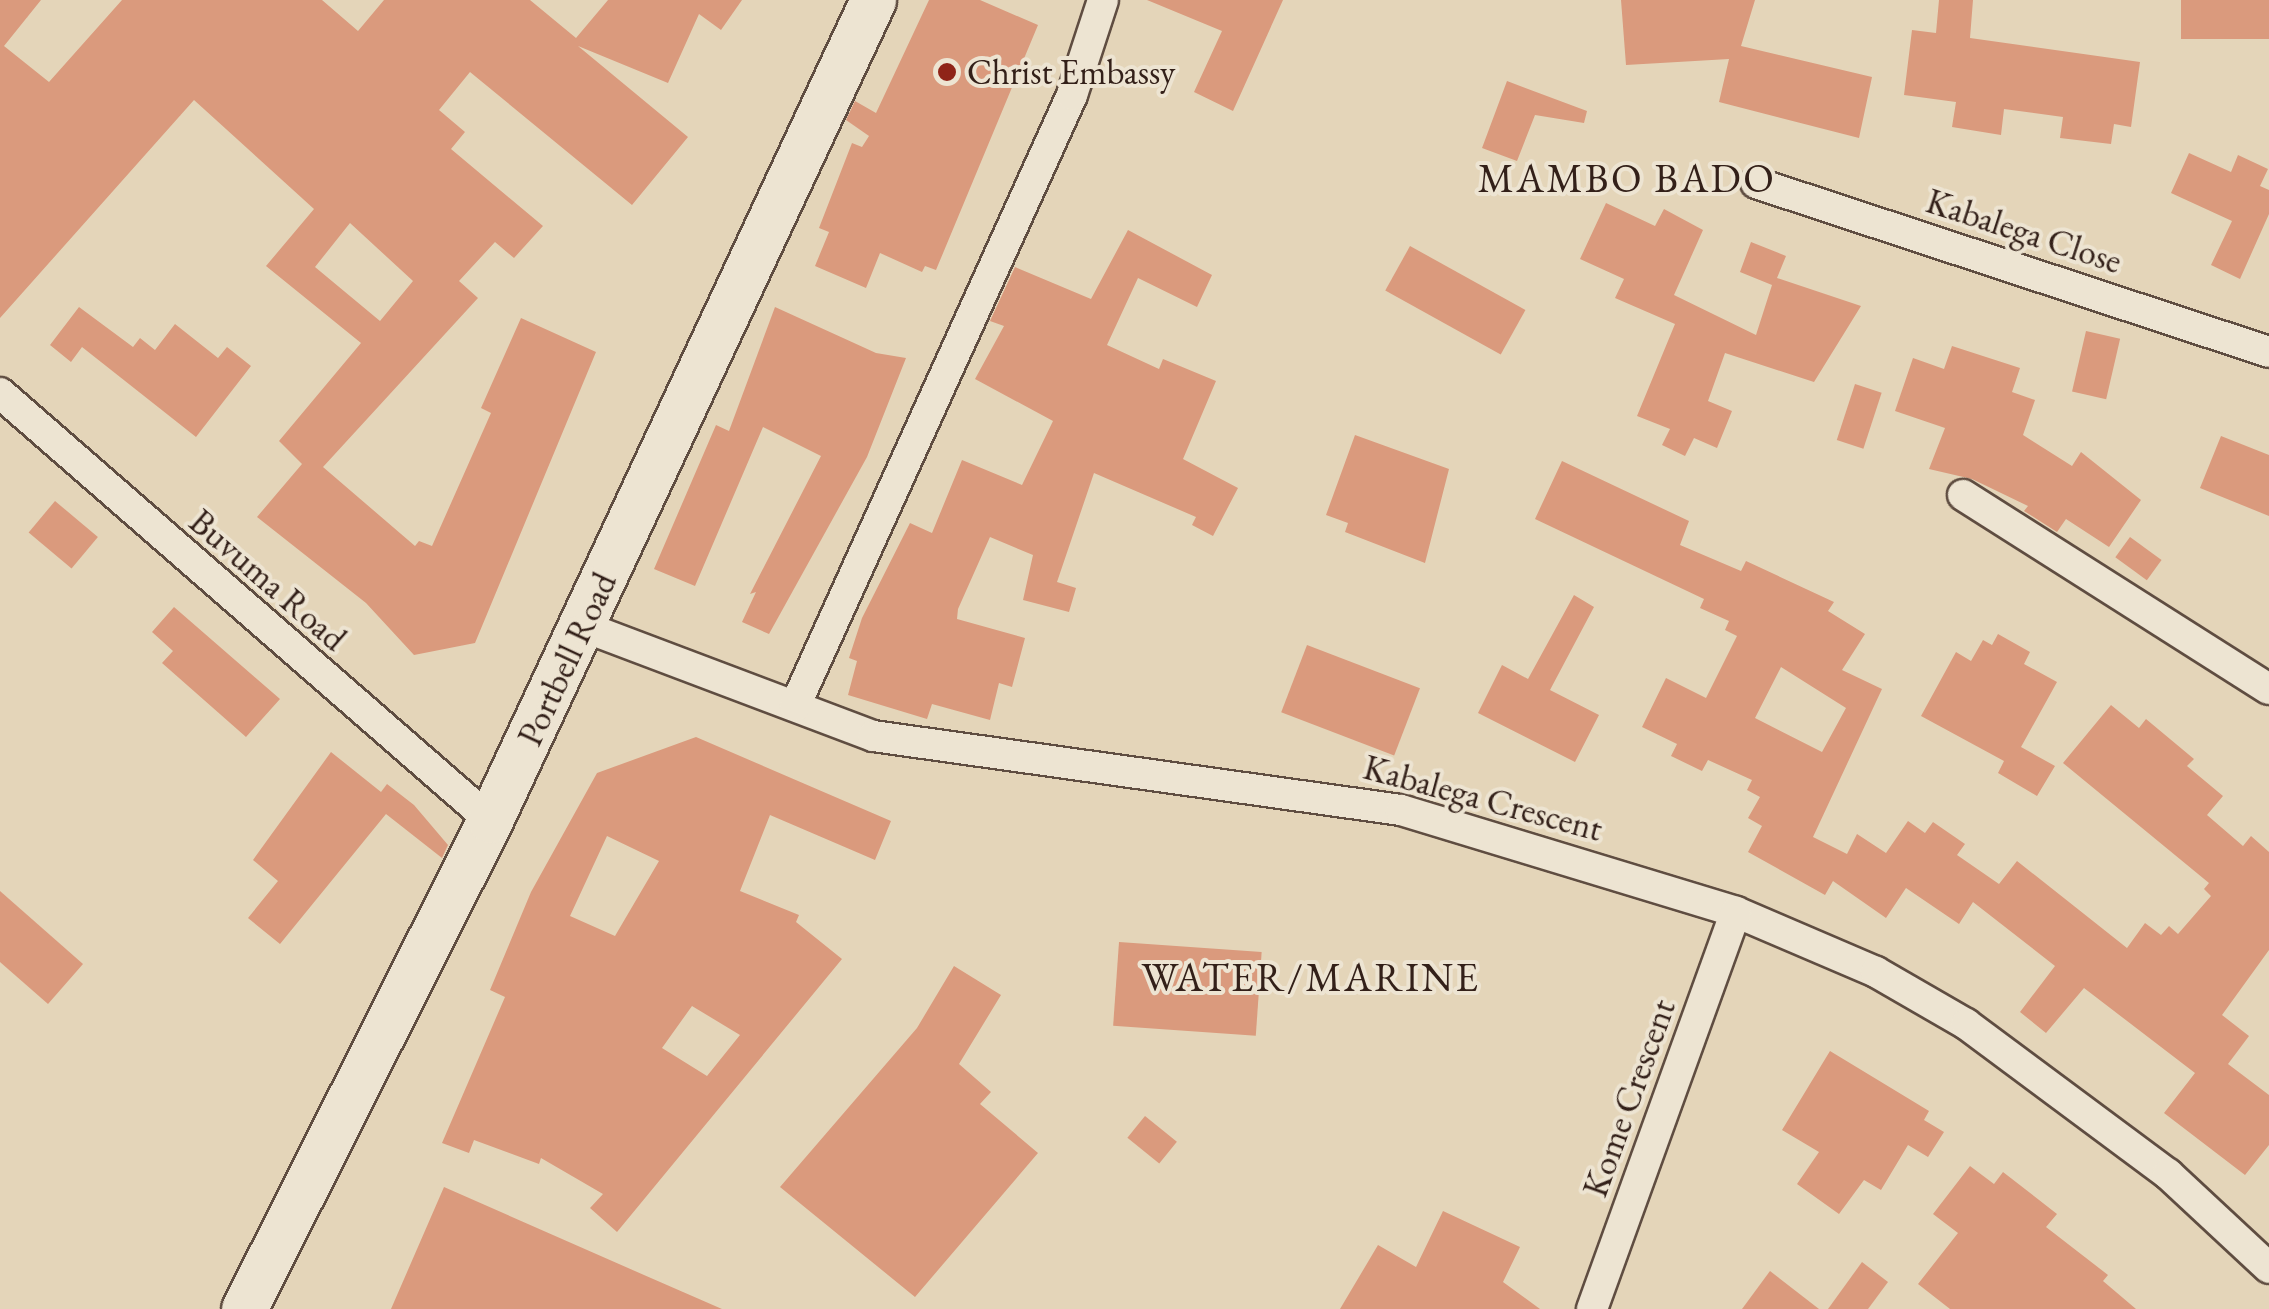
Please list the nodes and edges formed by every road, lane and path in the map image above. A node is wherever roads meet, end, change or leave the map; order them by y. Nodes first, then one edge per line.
1 (873, 0) edge
2 (1103, 0) edge
3 (1756, 183) dead end
4 (2269, 352) edge
5 (0, 393) edge
6 (1962, 495) dead end
7 (582, 626) junction
8 (2269, 689) edge
9 (795, 706) junction
10 (490, 820) junction
11 (1736, 912) junction
12 (2269, 1268) edge
13 (244, 1309) edge
14 (1592, 1309) edge

1 - 7 main road, Portbell Road
2 - 9 street
3 - 4 street, Kabalega Close
5 - 10 street, Buvuma Road
6 - 8 street
7 - 9 street, Kabalega Crescent
7 - 10 main road, Portbell Road
9 - 11 street, Kabalega Crescent
10 - 13 main road, Portbell Road
11 - 12 street, Kabalega Crescent
11 - 14 street, Kome Crescent

